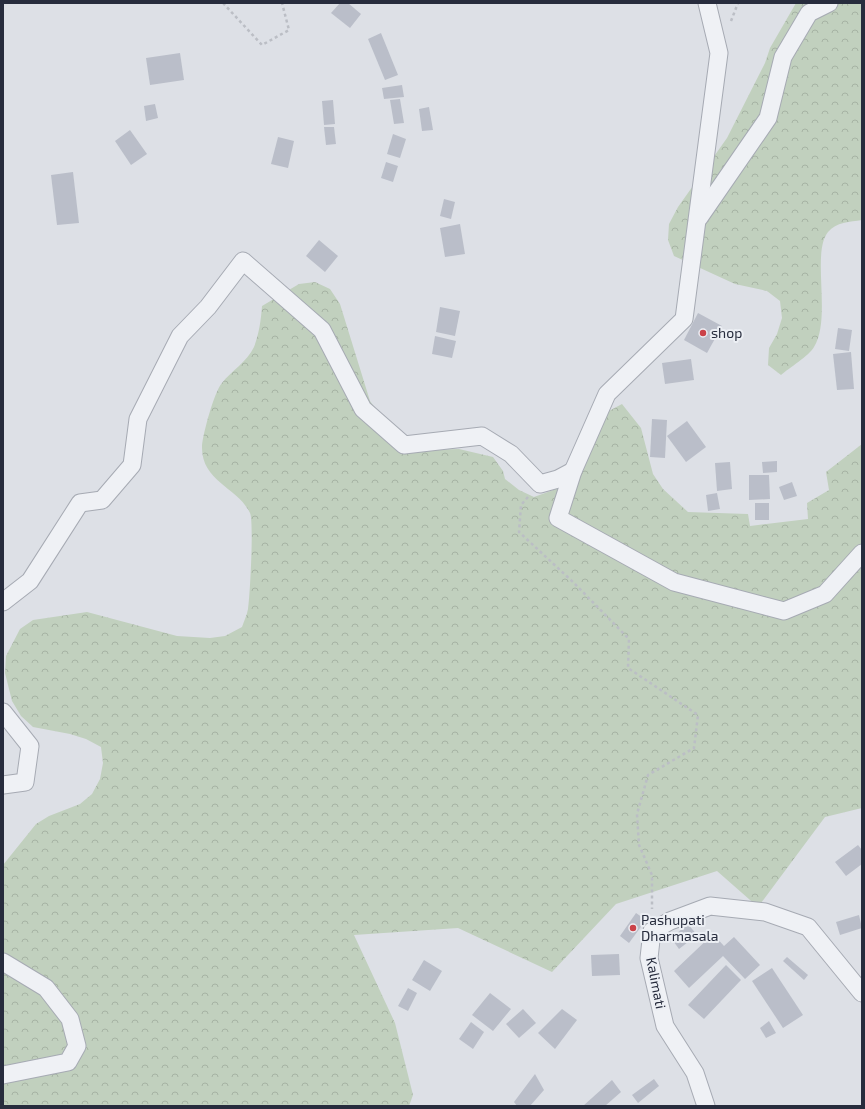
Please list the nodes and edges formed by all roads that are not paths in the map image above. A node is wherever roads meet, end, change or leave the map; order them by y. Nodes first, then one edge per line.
1 (707, 3) edge
2 (829, 3) edge
3 (697, 222) junction
4 (573, 471) junction
5 (862, 553) edge
6 (3, 602) edge
7 (3, 712) edge
8 (3, 785) edge
9 (3, 962) edge
10 (862, 993) edge
11 (3, 1075) edge
12 (706, 1106) edge

1 - 3 street
2 - 3 street
3 - 4 street
4 - 5 street
4 - 6 street
7 - 8 street
9 - 11 street
10 - 12 street, Kalimati

